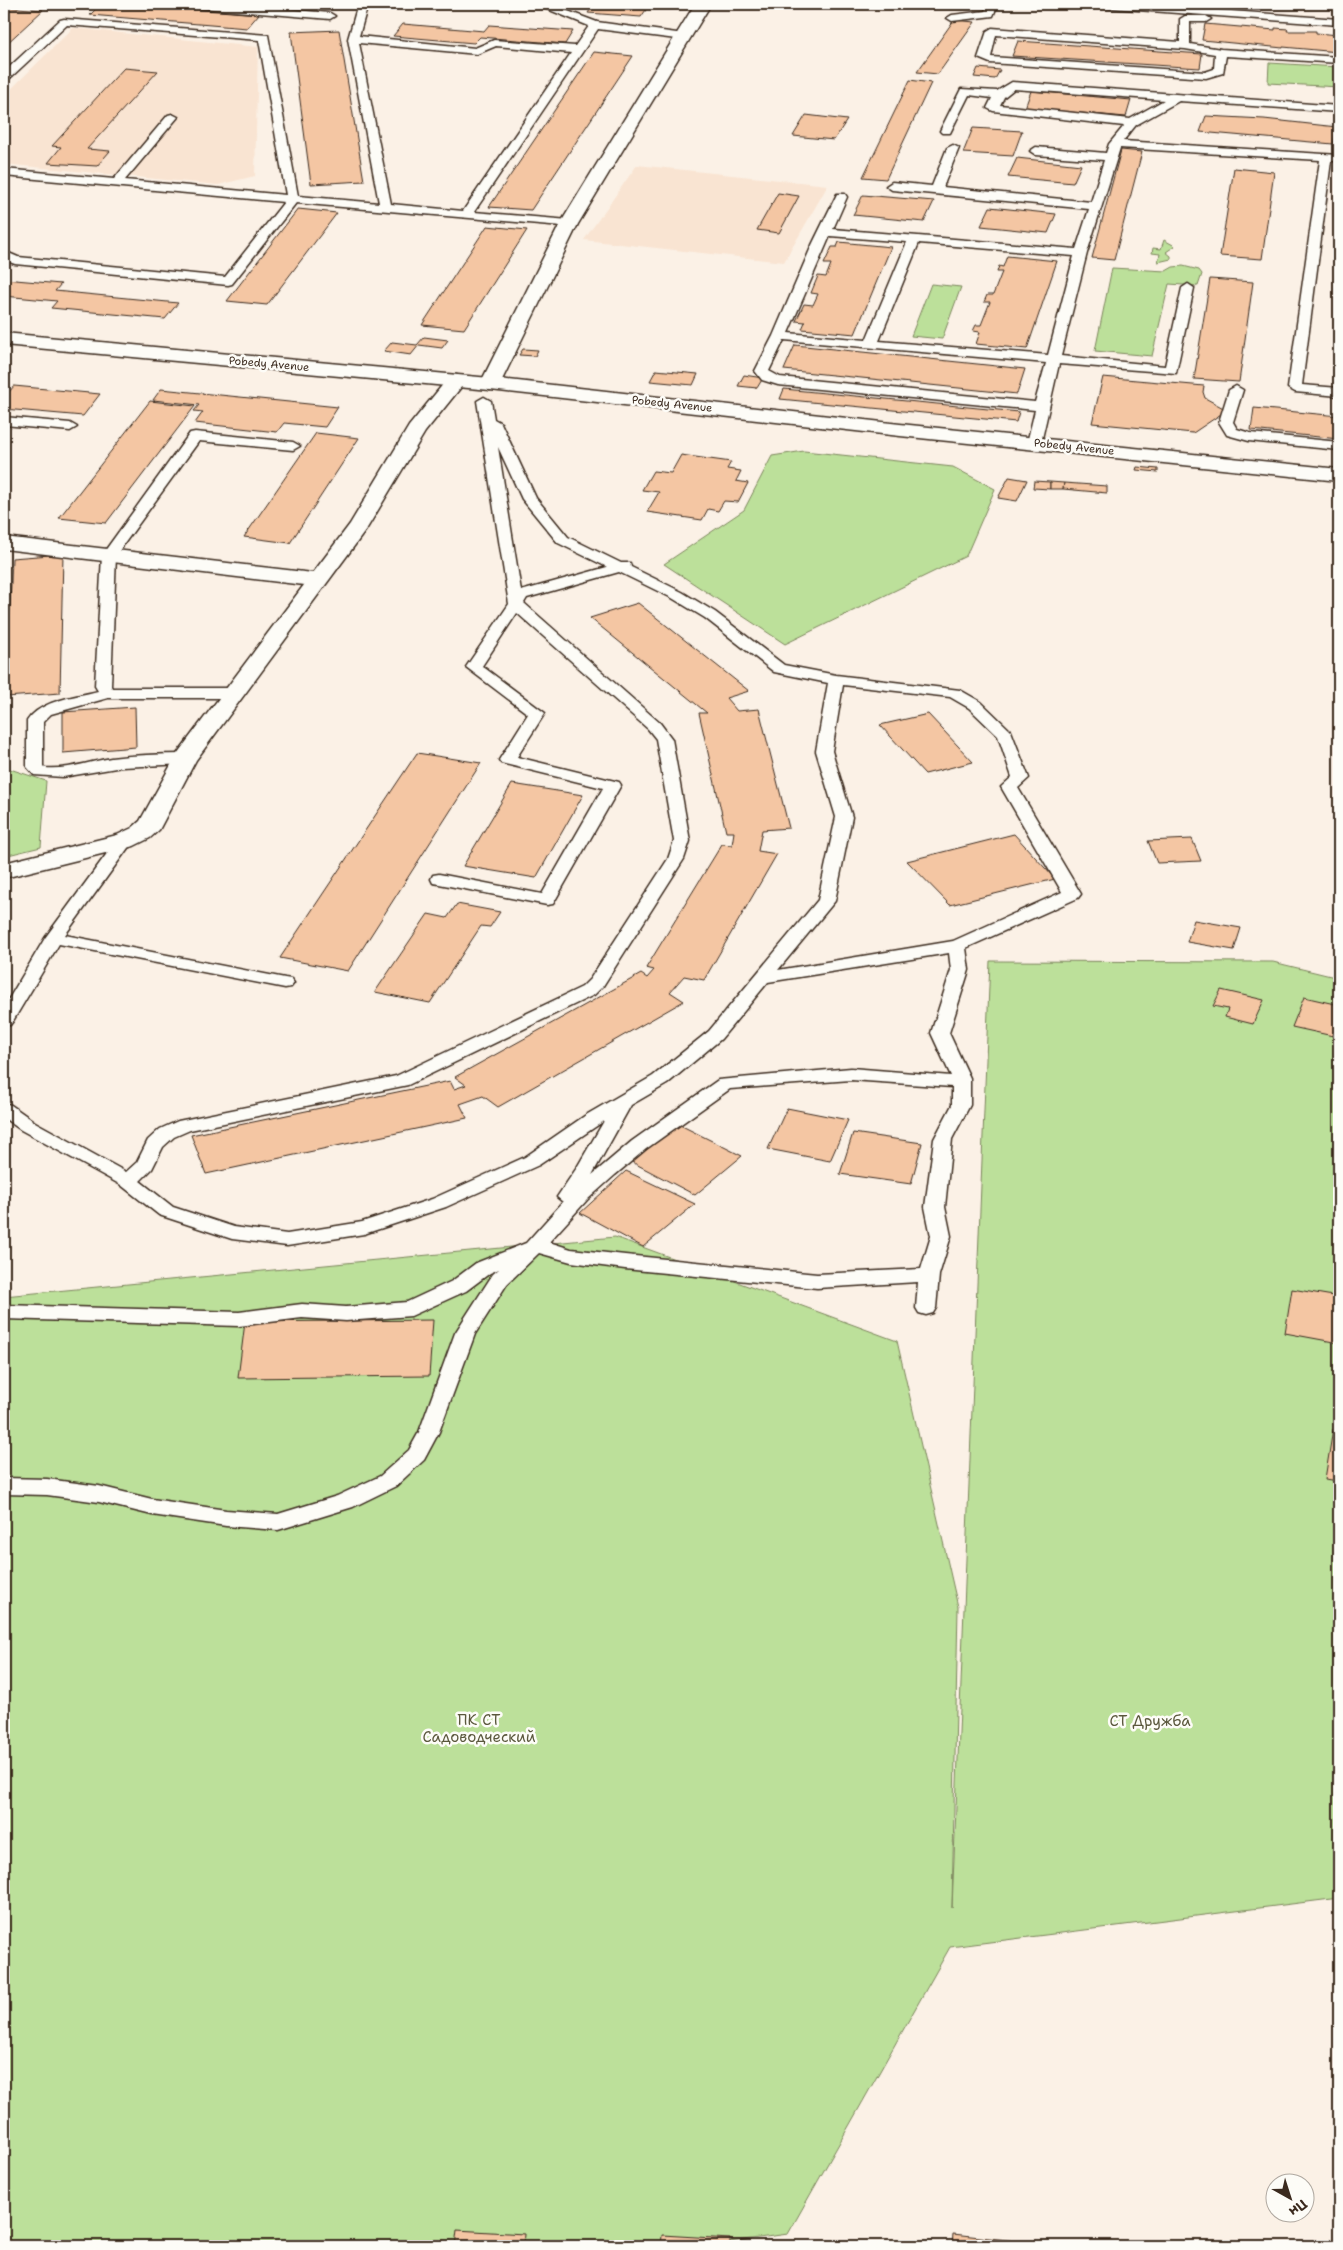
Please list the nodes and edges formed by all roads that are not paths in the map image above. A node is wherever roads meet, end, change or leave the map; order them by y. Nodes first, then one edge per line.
1 (190, 4) edge
2 (363, 4) edge
3 (540, 4) edge
4 (702, 4) edge
5 (1097, 4) edge
6 (991, 9) edge
7 (330, 16) dead end
8 (952, 18) dead end
9 (1339, 22) edge
10 (595, 25) junction
11 (1339, 29) edge
12 (992, 31) junction
13 (684, 37) junction
14 (353, 39) junction
15 (1185, 46) junction
16 (578, 50) junction
17 (1221, 52) junction
18 (1339, 60) edge
19 (4, 78) edge
20 (999, 95) junction
21 (1177, 97) junction
22 (1339, 109) edge
23 (172, 117) dead end
24 (1132, 123) junction
25 (946, 131) dead end
26 (1115, 144) junction
27 (952, 148) dead end
28 (1036, 151) dead end
29 (1111, 158) junction
30 (1333, 158) edge
31 (4, 173) edge
32 (117, 184) junction
33 (892, 186) dead end
34 (936, 190) junction
35 (841, 197) dead end
36 (292, 199) junction
37 (1096, 206) junction
38 (386, 208) junction
39 (466, 215) junction
40 (570, 224) junction
41 (826, 232) junction
42 (915, 239) junction
43 (1081, 253) junction
44 (4, 255) edge
45 (1188, 288) dead end
46 (780, 336) junction
47 (4, 340) edge
48 (871, 344) junction
49 (1055, 361) junction
50 (456, 382) junction
51 (1236, 390) dead end
52 (1339, 392) edge
53 (487, 393) junction
54 (1042, 407) junction
55 (4, 421) edge
56 (70, 427) dead end
57 (1034, 443) junction
58 (293, 446) dead end
59 (1339, 446) edge
60 (1339, 475) edge
61 (4, 543) edge
62 (109, 555) junction
63 (621, 566) junction
64 (644, 566) dead end
65 (320, 580) junction
66 (516, 604) junction
67 (836, 680) junction
68 (234, 692) junction
69 (107, 693) junction
70 (185, 759) junction
71 (125, 841) junction
72 (4, 871) edge
73 (440, 879) dead end
74 (54, 938) junction
75 (957, 946) junction
76 (762, 978) junction
77 (285, 983) dead end
78 (4, 1020) edge
79 (961, 1082) junction
80 (623, 1102) junction
81 (4, 1109) edge
82 (128, 1181) junction
83 (535, 1245) junction
84 (929, 1275) junction
85 (926, 1308) dead end
86 (4, 1312) edge
87 (4, 1486) edge

1 - 7 lane
2 - 14 lane
3 - 10 lane
4 - 13 street
5 - 9 lane
6 - 8 lane
6 - 12 lane
10 - 13 lane
10 - 16 lane
11 - 15 lane
12 - 15 lane
12 - 17 lane
13 - 40 street
14 - 16 lane
14 - 38 lane
15 - 17 lane
16 - 39 lane
17 - 18 lane
19 - 36 lane
20 - 21 lane
20 - 24 lane
20 - 25 lane
21 - 22 lane
21 - 24 lane
23 - 32 lane
24 - 26 lane
26 - 29 lane
26 - 30 lane
27 - 34 lane
28 - 29 lane
29 - 37 lane
30 - 52 lane
31 - 32 lane
32 - 36 lane
33 - 34 lane
34 - 37 lane
35 - 41 lane
36 - 38 lane
36 - 44 lane
37 - 43 lane
38 - 39 lane
39 - 40 lane
40 - 53 street
41 - 42 lane
41 - 46 lane
42 - 43 lane
42 - 48 lane
43 - 49 lane
45 - 49 lane
46 - 48 lane
46 - 54 lane
47 - 50 street, Pobedy Avenue
48 - 49 lane
49 - 54 lane
50 - 53 street, Pobedy Avenue
50 - 65 street
51 - 59 lane
53 - 57 street, Pobedy Avenue
53 - 63 lane
53 - 66 lane
54 - 57 lane
55 - 56 lane
57 - 60 street, Pobedy Avenue
58 - 62 lane
61 - 62 street
62 - 65 street
62 - 69 lane
63 - 64 lane
63 - 66 lane
63 - 67 lane
65 - 68 street
66 - 73 lane
66 - 82 lane
67 - 75 lane
67 - 76 lane
68 - 69 lane
68 - 70 street
69 - 70 lane
70 - 71 street
71 - 72 street
71 - 74 lane
74 - 77 lane
74 - 78 lane
75 - 76 lane
75 - 79 lane
76 - 80 lane
79 - 83 lane
79 - 84 lane
80 - 82 lane
80 - 83 lane
81 - 82 lane
83 - 84 lane
83 - 86 lane
83 - 87 lane
84 - 85 lane

